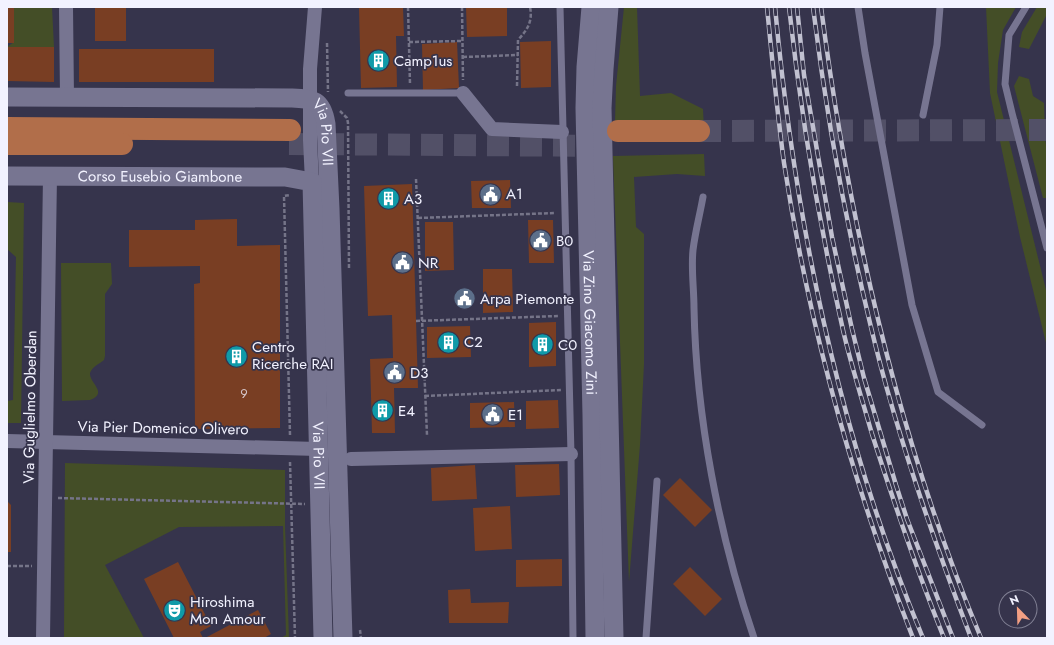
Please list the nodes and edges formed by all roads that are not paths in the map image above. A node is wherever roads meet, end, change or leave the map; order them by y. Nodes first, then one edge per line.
1 (66, 7) edge
2 (315, 7) edge
3 (560, 7) edge
4 (591, 7) edge
5 (609, 7) edge
6 (858, 7) edge
7 (940, 7) edge
8 (1026, 7) edge
9 (348, 92) dead end
10 (463, 93) joint
11 (7, 97) edge
12 (67, 97) junction
13 (310, 99) junction
14 (923, 115) dead end
15 (7, 128) edge
16 (562, 132) junction
17 (618, 138) tunnel mouth
18 (699, 138) tunnel mouth
19 (7, 144) edge
20 (7, 176) edge
21 (50, 176) junction
22 (312, 182) junction
23 (703, 197) dead end
24 (1047, 248) edge
25 (982, 425) dead end
26 (7, 441) edge
27 (46, 442) junction
28 (318, 449) junction
29 (571, 454) junction
30 (351, 459) dead end
31 (657, 482) dead end
32 (43, 638) edge
33 (323, 638) edge
34 (343, 638) edge
35 (573, 638) edge
36 (594, 638) edge
37 (614, 638) edge
38 (646, 638) edge
39 (754, 638) edge

1 - 12 street
2 - 13 street
3 - 16 lane
4 - 36 street, Via Zino Giacomo Zini
5 - 37 street, Via Zino Giacomo Zini
6 - 25 lane
7 - 14 lane
8 - 24 lane
9 - 10 lane
10 - 16 street
11 - 12 street
12 - 13 street
13 - 22 street, Via Pio VII
13 - 34 street, Via Pio VII
15 - 19 main road
16 - 29 lane
17 - 18 main road
20 - 21 street, Corso Eusebio Giambone
21 - 22 street, Corso Eusebio Giambone
21 - 27 street, Via Guglielmo Oberdan
22 - 28 street, Via Pio VII
23 - 39 lane
26 - 27 street, Via Pier Domenico Olivero
27 - 28 street, Via Pier Domenico Olivero
27 - 32 street, Via Guglielmo Oberdan
28 - 33 street, Via Pio VII
29 - 30 street
29 - 35 lane
31 - 38 lane

